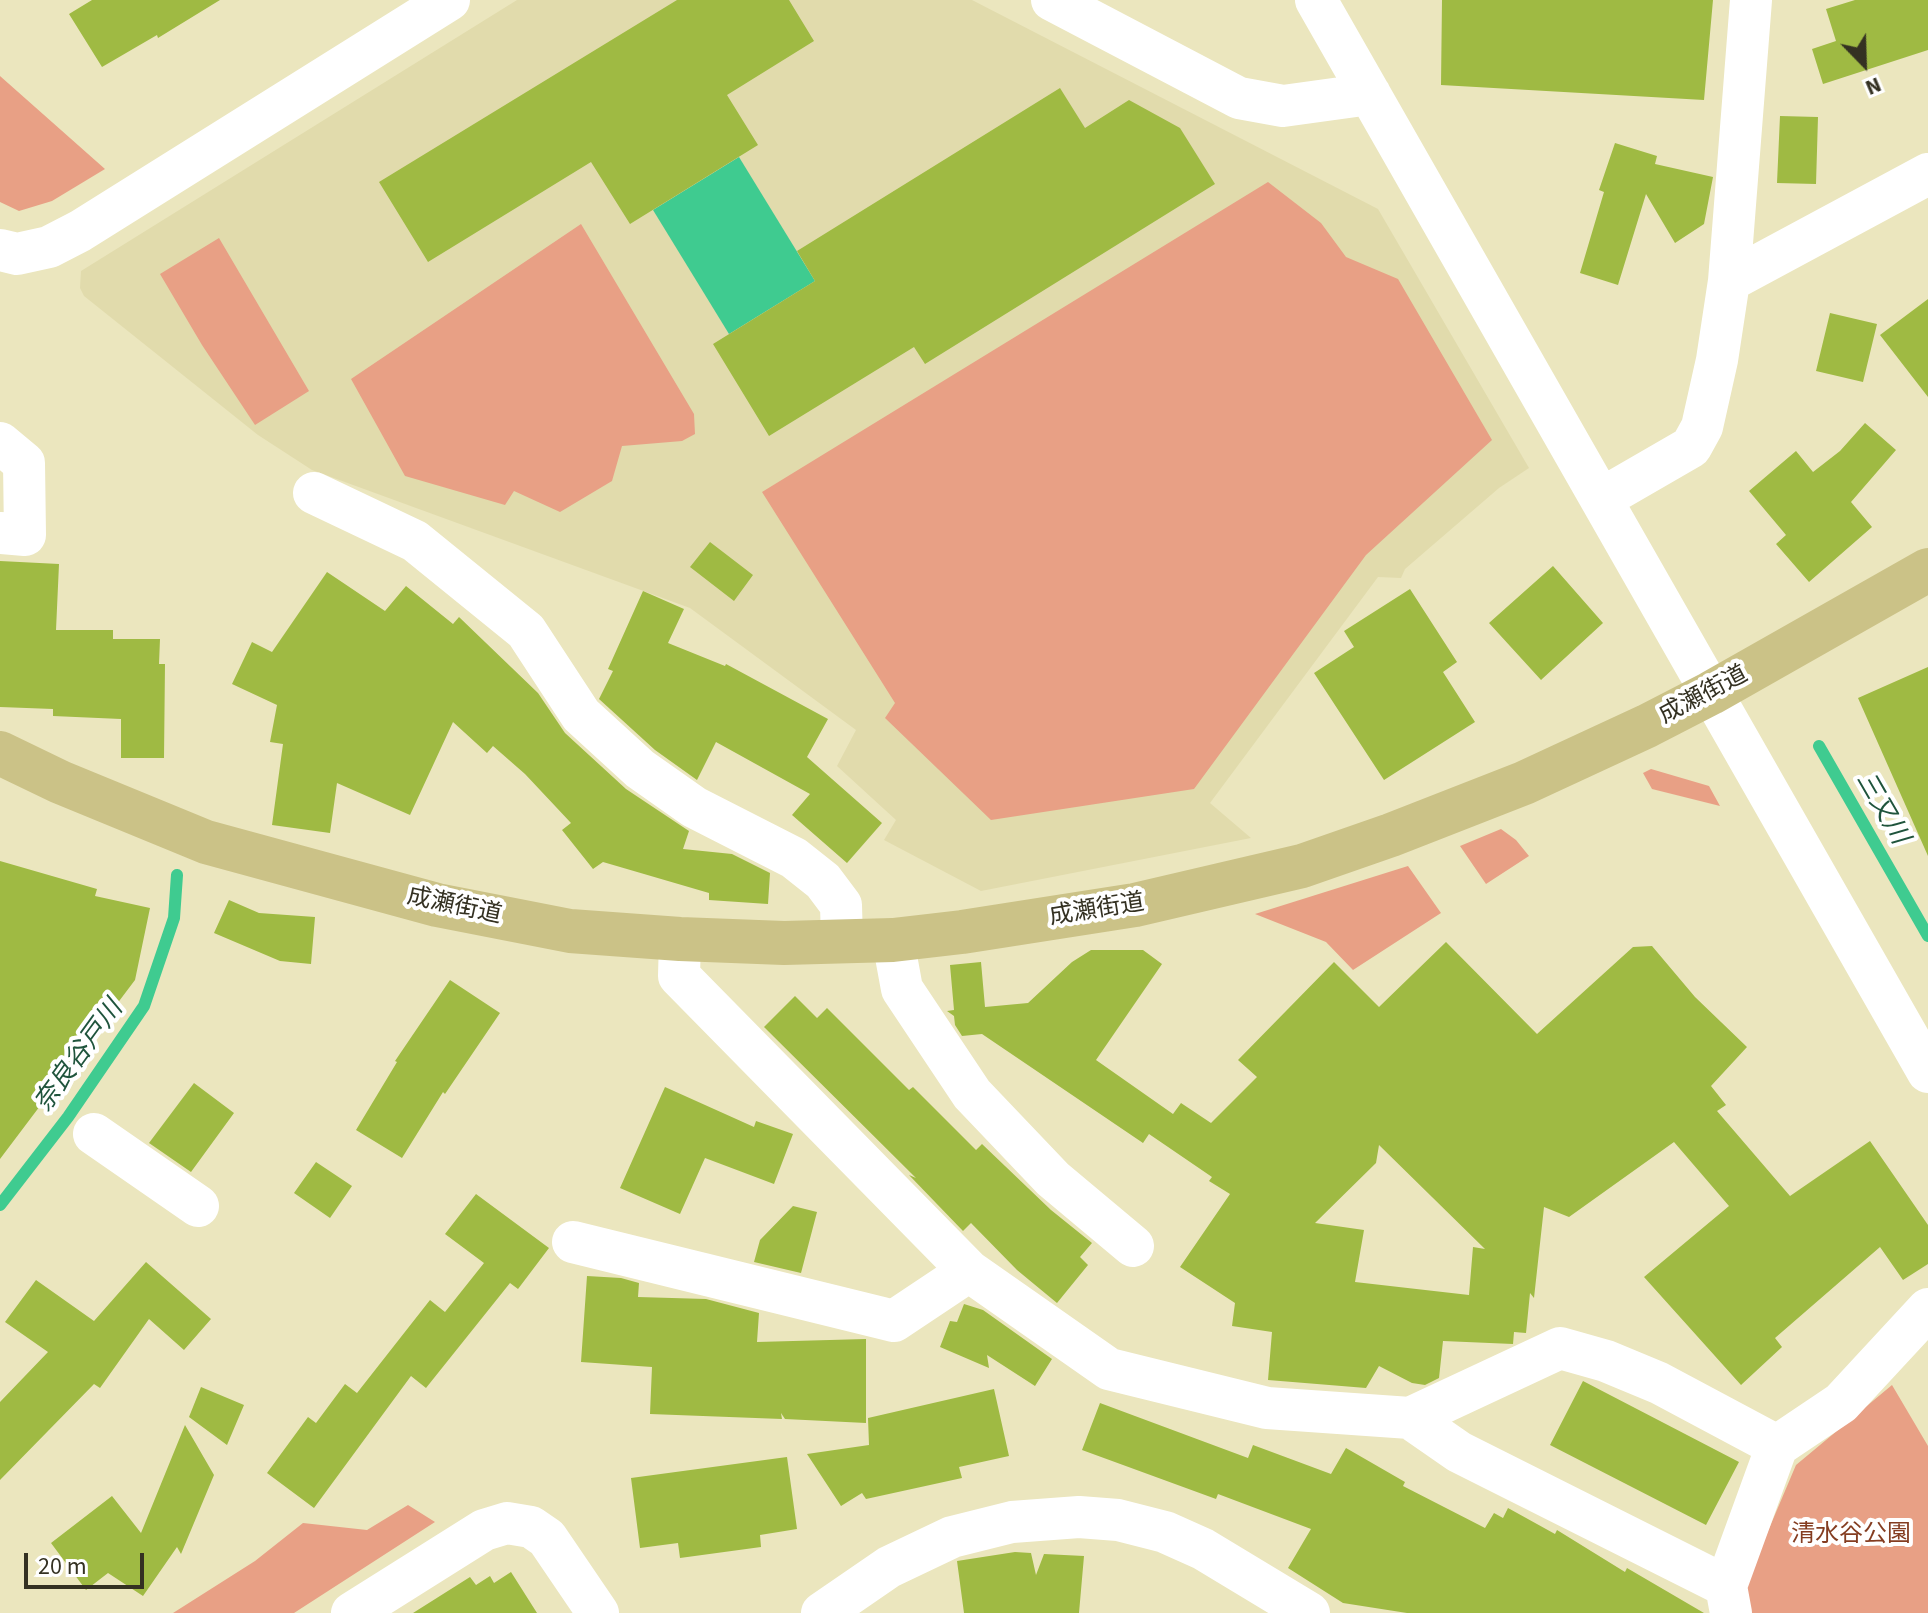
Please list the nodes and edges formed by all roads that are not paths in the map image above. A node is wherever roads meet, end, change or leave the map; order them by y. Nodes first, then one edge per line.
1 (449, 0) edge
2 (1052, 0) edge
3 (1316, 0) edge
4 (1751, 0) edge
5 (1370, 94) junction
6 (1928, 174) edge
7 (0, 250) edge
8 (1729, 281) junction
9 (0, 443) edge
10 (314, 493) dead end
11 (1601, 499) junction
12 (0, 533) edge
13 (1928, 570) edge
14 (1711, 693) junction
15 (0, 753) edge
16 (680, 939) junction
17 (893, 940) junction
18 (842, 941) junction
19 (1928, 1072) edge
20 (94, 1134) dead end
21 (198, 1206) dead end
22 (573, 1242) dead end
23 (1133, 1246) dead end
24 (969, 1271) junction
25 (1928, 1309) edge
26 (1410, 1418) junction
27 (1777, 1446) junction
28 (1729, 1600) edge
29 (352, 1613) edge
30 (598, 1613) edge
31 (822, 1613) edge
32 (1309, 1613) edge

1 - 7 street
2 - 5 street
3 - 5 street
4 - 8 street
5 - 11 street
6 - 8 street
8 - 11 street
9 - 12 street
10 - 18 street
11 - 14 street
13 - 14 main road, 成瀬街道
14 - 17 main road, 成瀬街道
14 - 19 street
15 - 16 main road, 成瀬街道
16 - 18 main road, 成瀬街道
16 - 24 street
17 - 18 main road, 成瀬街道
17 - 23 street
20 - 21 street
22 - 24 street
24 - 26 street
25 - 27 street
26 - 27 street
26 - 28 street
27 - 28 street
29 - 30 street
31 - 32 street

